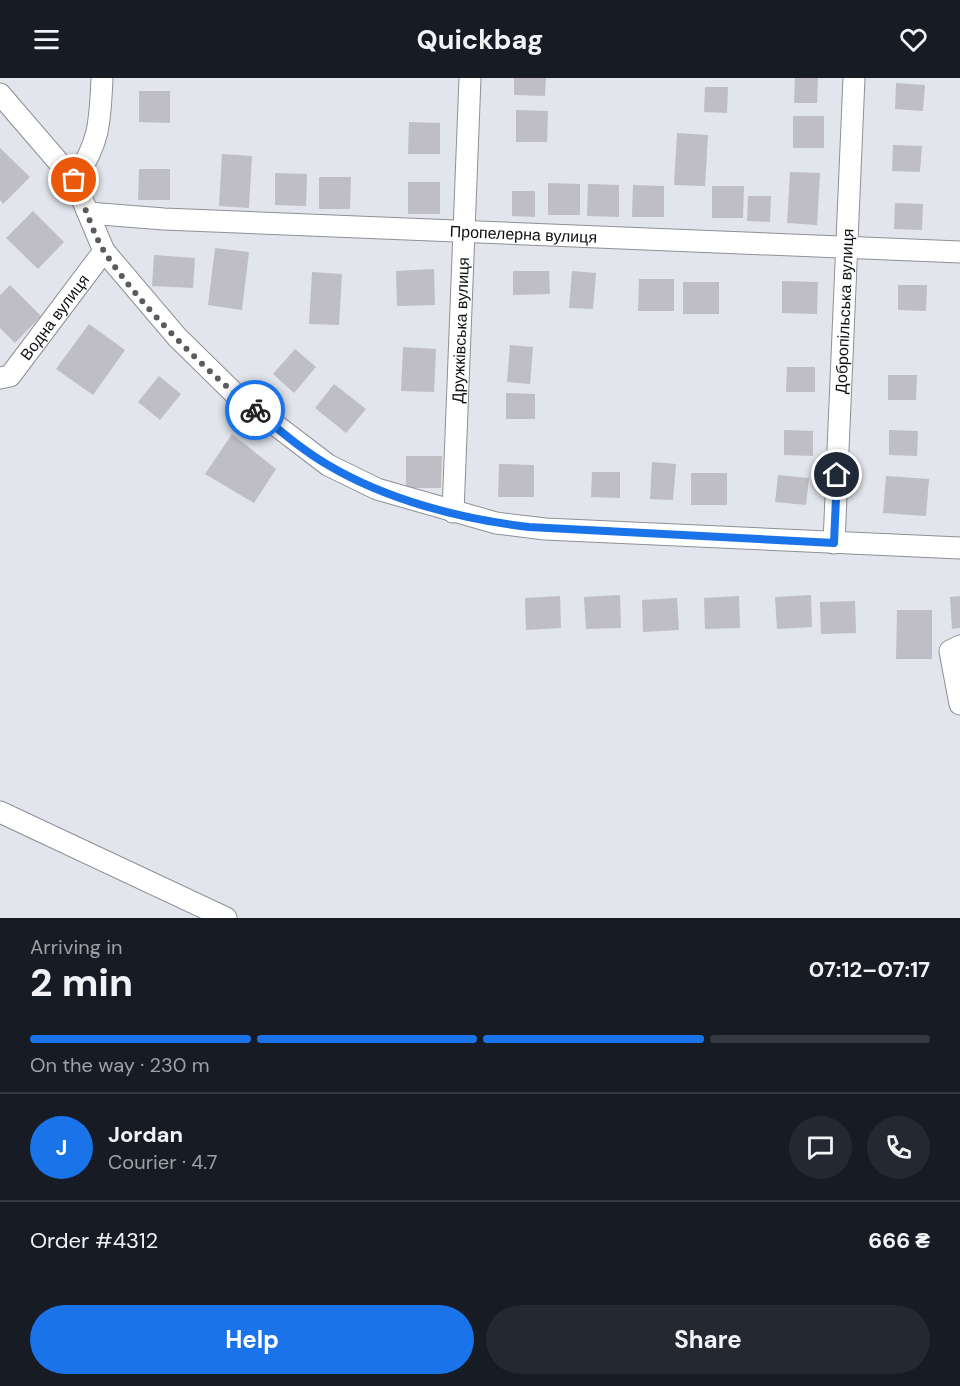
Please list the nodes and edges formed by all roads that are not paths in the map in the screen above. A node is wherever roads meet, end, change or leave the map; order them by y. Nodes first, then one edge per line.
1 (102, 78) edge
2 (470, 78) edge
3 (854, 78) edge
4 (0, 94) edge
5 (74, 180) junction
6 (88, 213) junction
7 (464, 232) junction
8 (848, 248) junction
9 (104, 251) junction
10 (960, 252) edge
11 (0, 378) edge
12 (453, 513) junction
13 (834, 543) junction
14 (960, 548) edge
15 (960, 646) edge
16 (960, 704) edge
17 (0, 812) edge
18 (226, 918) edge

1 - 5 street
2 - 7 street, Дружківська вулиця
3 - 8 street, Добропільська вулиця
4 - 5 street
5 - 6 street
6 - 7 street, Пропелерна вулиця
6 - 9 street
7 - 8 street, Пропелерна вулиця
7 - 12 street, Дружківська вулиця
8 - 10 street, Пропелерна вулиця
8 - 13 street, Добропільська вулиця
9 - 11 street, Водна вулиця
9 - 12 street
12 - 13 street
13 - 14 street
15 - 16 street
17 - 18 street

